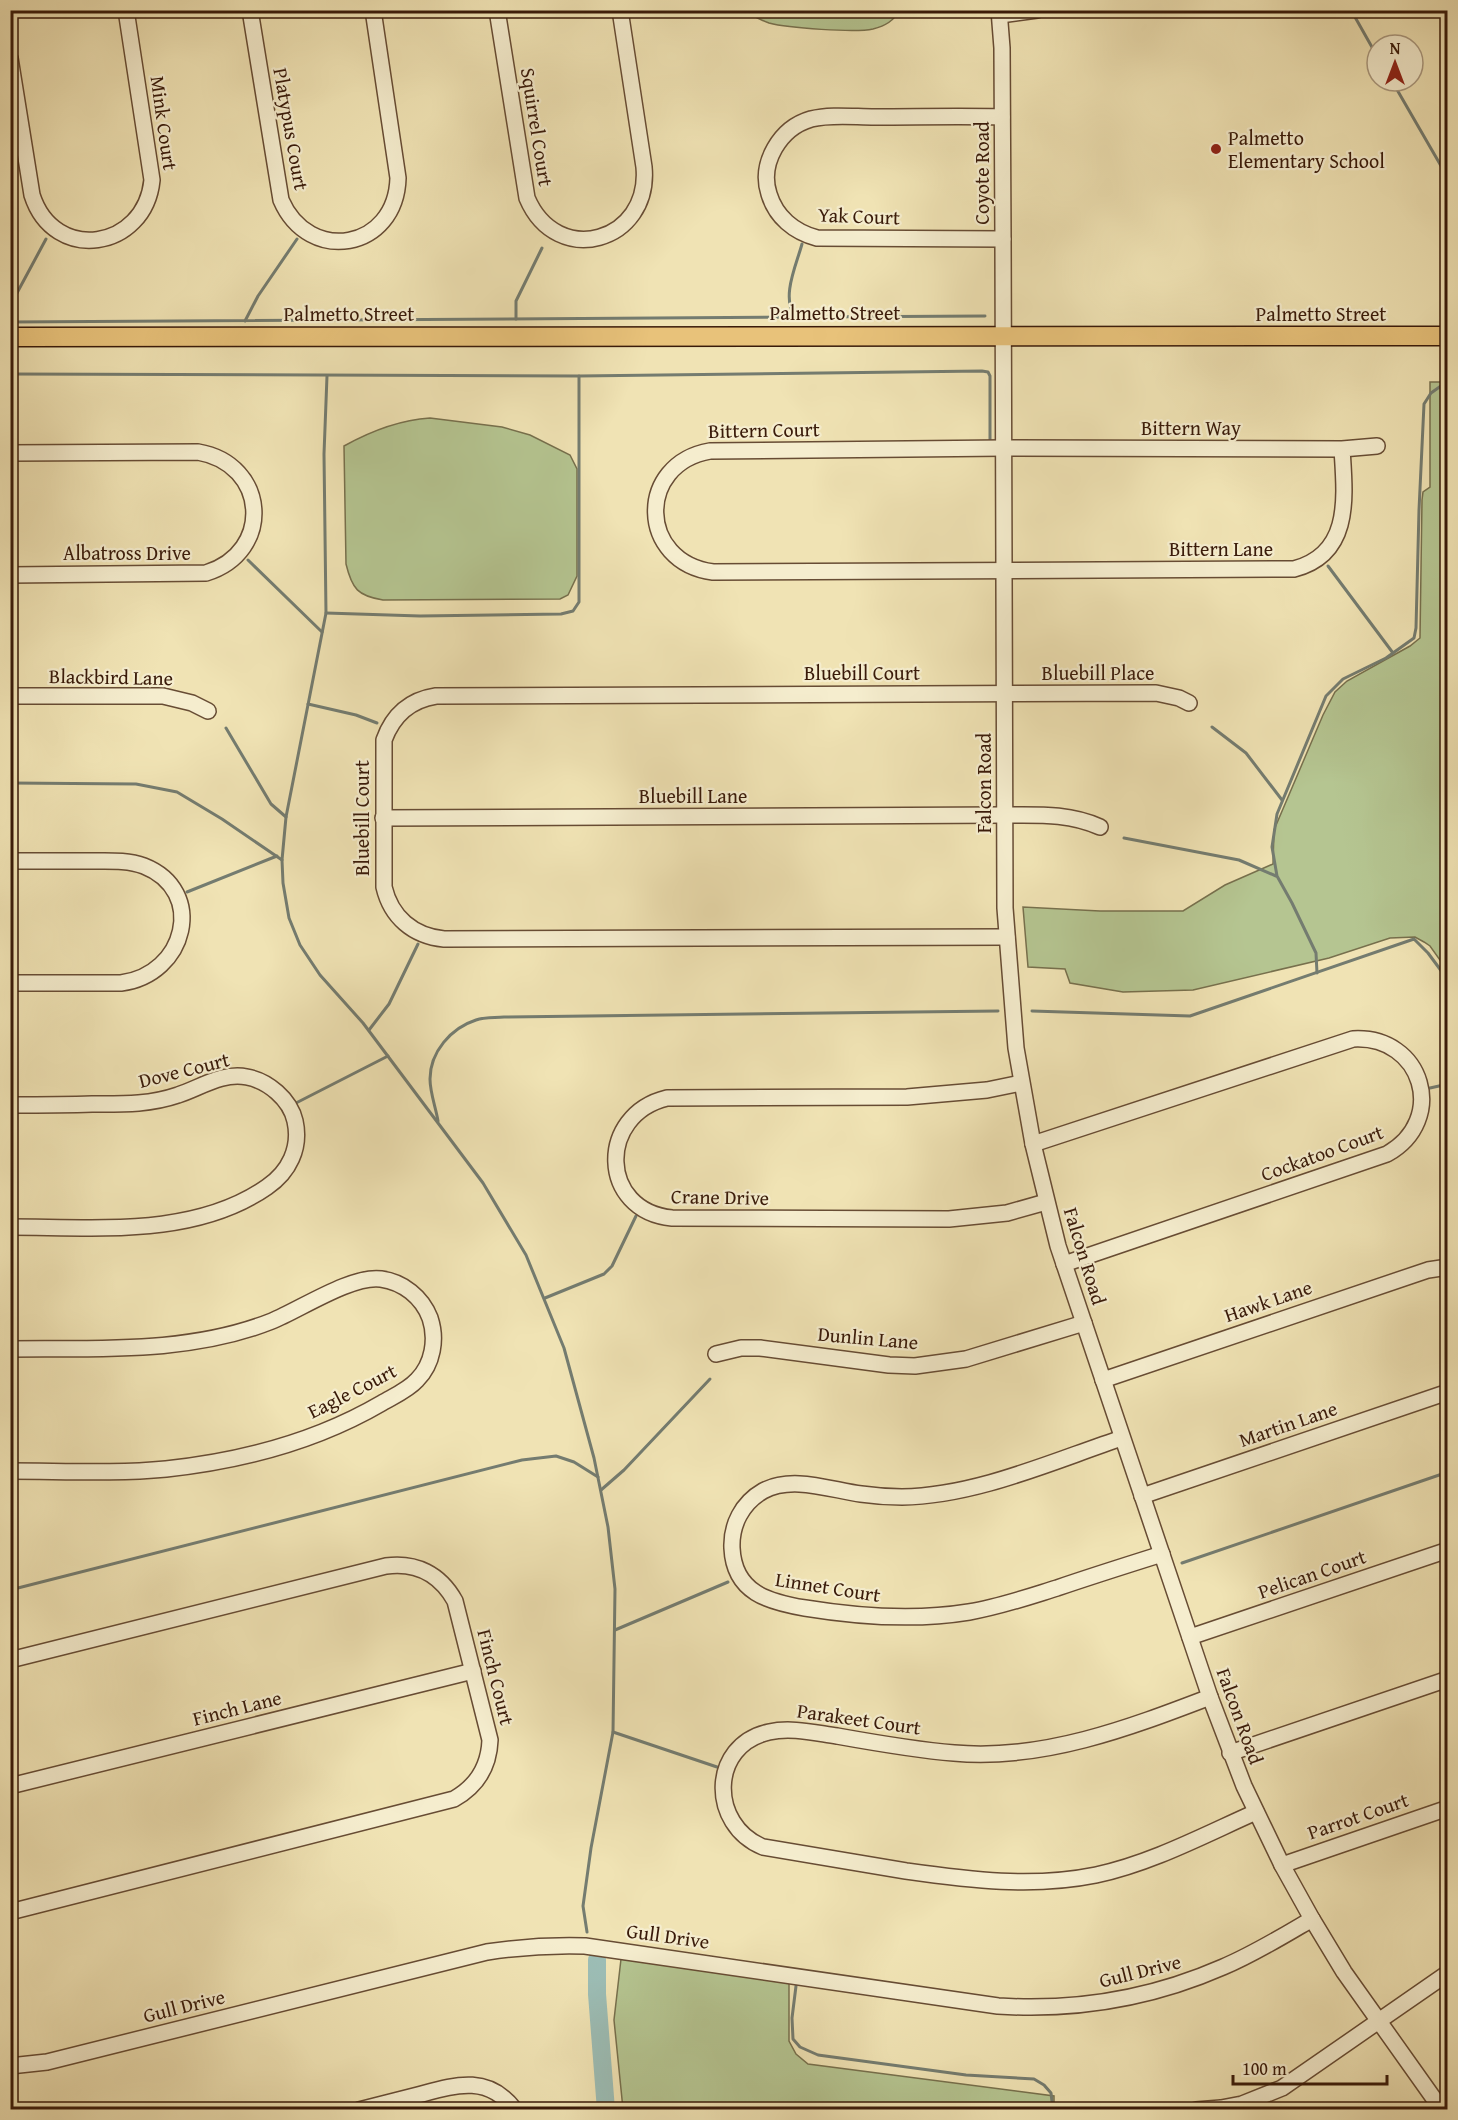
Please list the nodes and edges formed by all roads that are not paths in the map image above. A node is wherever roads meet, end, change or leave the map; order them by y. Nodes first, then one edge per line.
1 (126, 10) edge
2 (250, 10) edge
3 (373, 10) edge
4 (497, 10) edge
5 (620, 10) edge
6 (1037, 10) edge
7 (999, 13) edge
8 (10, 58) edge
9 (1002, 117) junction
10 (1003, 240) junction
11 (1004, 336) junction
12 (1448, 336) edge
13 (10, 337) edge
14 (1377, 446) dead end
15 (1004, 448) junction
16 (1342, 449) junction
17 (10, 453) edge
18 (1004, 572) junction
19 (10, 575) edge
20 (1004, 693) junction
21 (10, 696) edge
22 (1189, 703) dead end
23 (208, 711) dead end
24 (1005, 814) junction
25 (383, 818) junction
26 (1100, 827) dead end
27 (10, 861) edge
28 (1006, 937) junction
29 (10, 983) edge
30 (1021, 1083) junction
31 (10, 1105) edge
32 (1033, 1144) junction
33 (1046, 1202) junction
34 (10, 1227) edge
35 (1064, 1264) junction
36 (1448, 1267) edge
37 (1084, 1323) junction
38 (10, 1349) edge
39 (716, 1354) dead end
40 (1103, 1380) junction
41 (1448, 1392) edge
42 (1122, 1438) junction
43 (10, 1471) edge
44 (1142, 1496) junction
45 (1448, 1550) edge
46 (1161, 1554) junction
47 (1190, 1637) junction
48 (10, 1660) edge
49 (473, 1671) junction
50 (1448, 1679) edge
51 (1210, 1697) junction
52 (1230, 1752) junction
53 (10, 1786) edge
54 (1448, 1808) edge
55 (1256, 1812) junction
56 (1282, 1864) junction
57 (10, 1912) edge
58 (1312, 1919) junction
59 (1448, 1973) edge
60 (1379, 2021) junction
61 (10, 2066) edge
62 (359, 2109) edge
63 (515, 2109) edge
64 (1196, 2109) edge
65 (1442, 2109) edge

1 - 8 street, Mink Court
2 - 3 street, Platypus Court
4 - 5 street, Squirrel Court
6 - 7 street
7 - 9 street, Coyote Road
9 - 10 street, Coyote Road
9 - 10 street, Yak Court
10 - 11 street, Coyote Road
11 - 12 main road, Palmetto Street
11 - 13 main road, Palmetto Street
11 - 15 street, Falcon Road
14 - 16 street, Bittern Way
15 - 16 street, Bittern Way
15 - 18 street, Falcon Road
15 - 18 street, Bittern Court
16 - 18 street, Bittern Lane
17 - 19 street, Albatross Drive
18 - 20 street, Falcon Road
20 - 22 street, Bluebill Place
20 - 24 street, Falcon Road
20 - 25 street, Bluebill Court
21 - 23 street, Blackbird Lane
24 - 25 street, Bluebill Lane
24 - 26 street, Bluebill Lane
24 - 28 street, Falcon Road
25 - 28 street, Bluebill Court
27 - 29 street
28 - 30 street, Falcon Road
30 - 32 street, Falcon Road
30 - 33 street, Crane Drive
31 - 34 street, Dove Court
32 - 33 street, Falcon Road
32 - 35 street, Cockatoo Court
33 - 35 street, Falcon Road
35 - 37 street, Falcon Road
36 - 40 street, Hawk Lane
37 - 39 street, Dunlin Lane
37 - 40 street, Falcon Road
38 - 43 street, Eagle Court
40 - 42 street, Falcon Road
41 - 44 street, Martin Lane
42 - 44 street, Falcon Road
42 - 46 street, Linnet Court
44 - 46 street, Falcon Road
45 - 47 street, Pelican Court
46 - 47 street, Falcon Road
47 - 51 street, Falcon Road
48 - 49 street, Finch Court
49 - 53 street, Finch Lane
49 - 57 street, Finch Court
50 - 52 street
51 - 52 street, Falcon Road
51 - 55 street, Parakeet Court
52 - 55 street, Falcon Road
54 - 56 street, Parrot Court
55 - 56 street, Falcon Road
56 - 58 street, Falcon Road
58 - 60 street, Falcon Road
58 - 61 street, Gull Drive
59 - 60 street
60 - 64 street
60 - 65 street, Falcon Road
62 - 63 street

